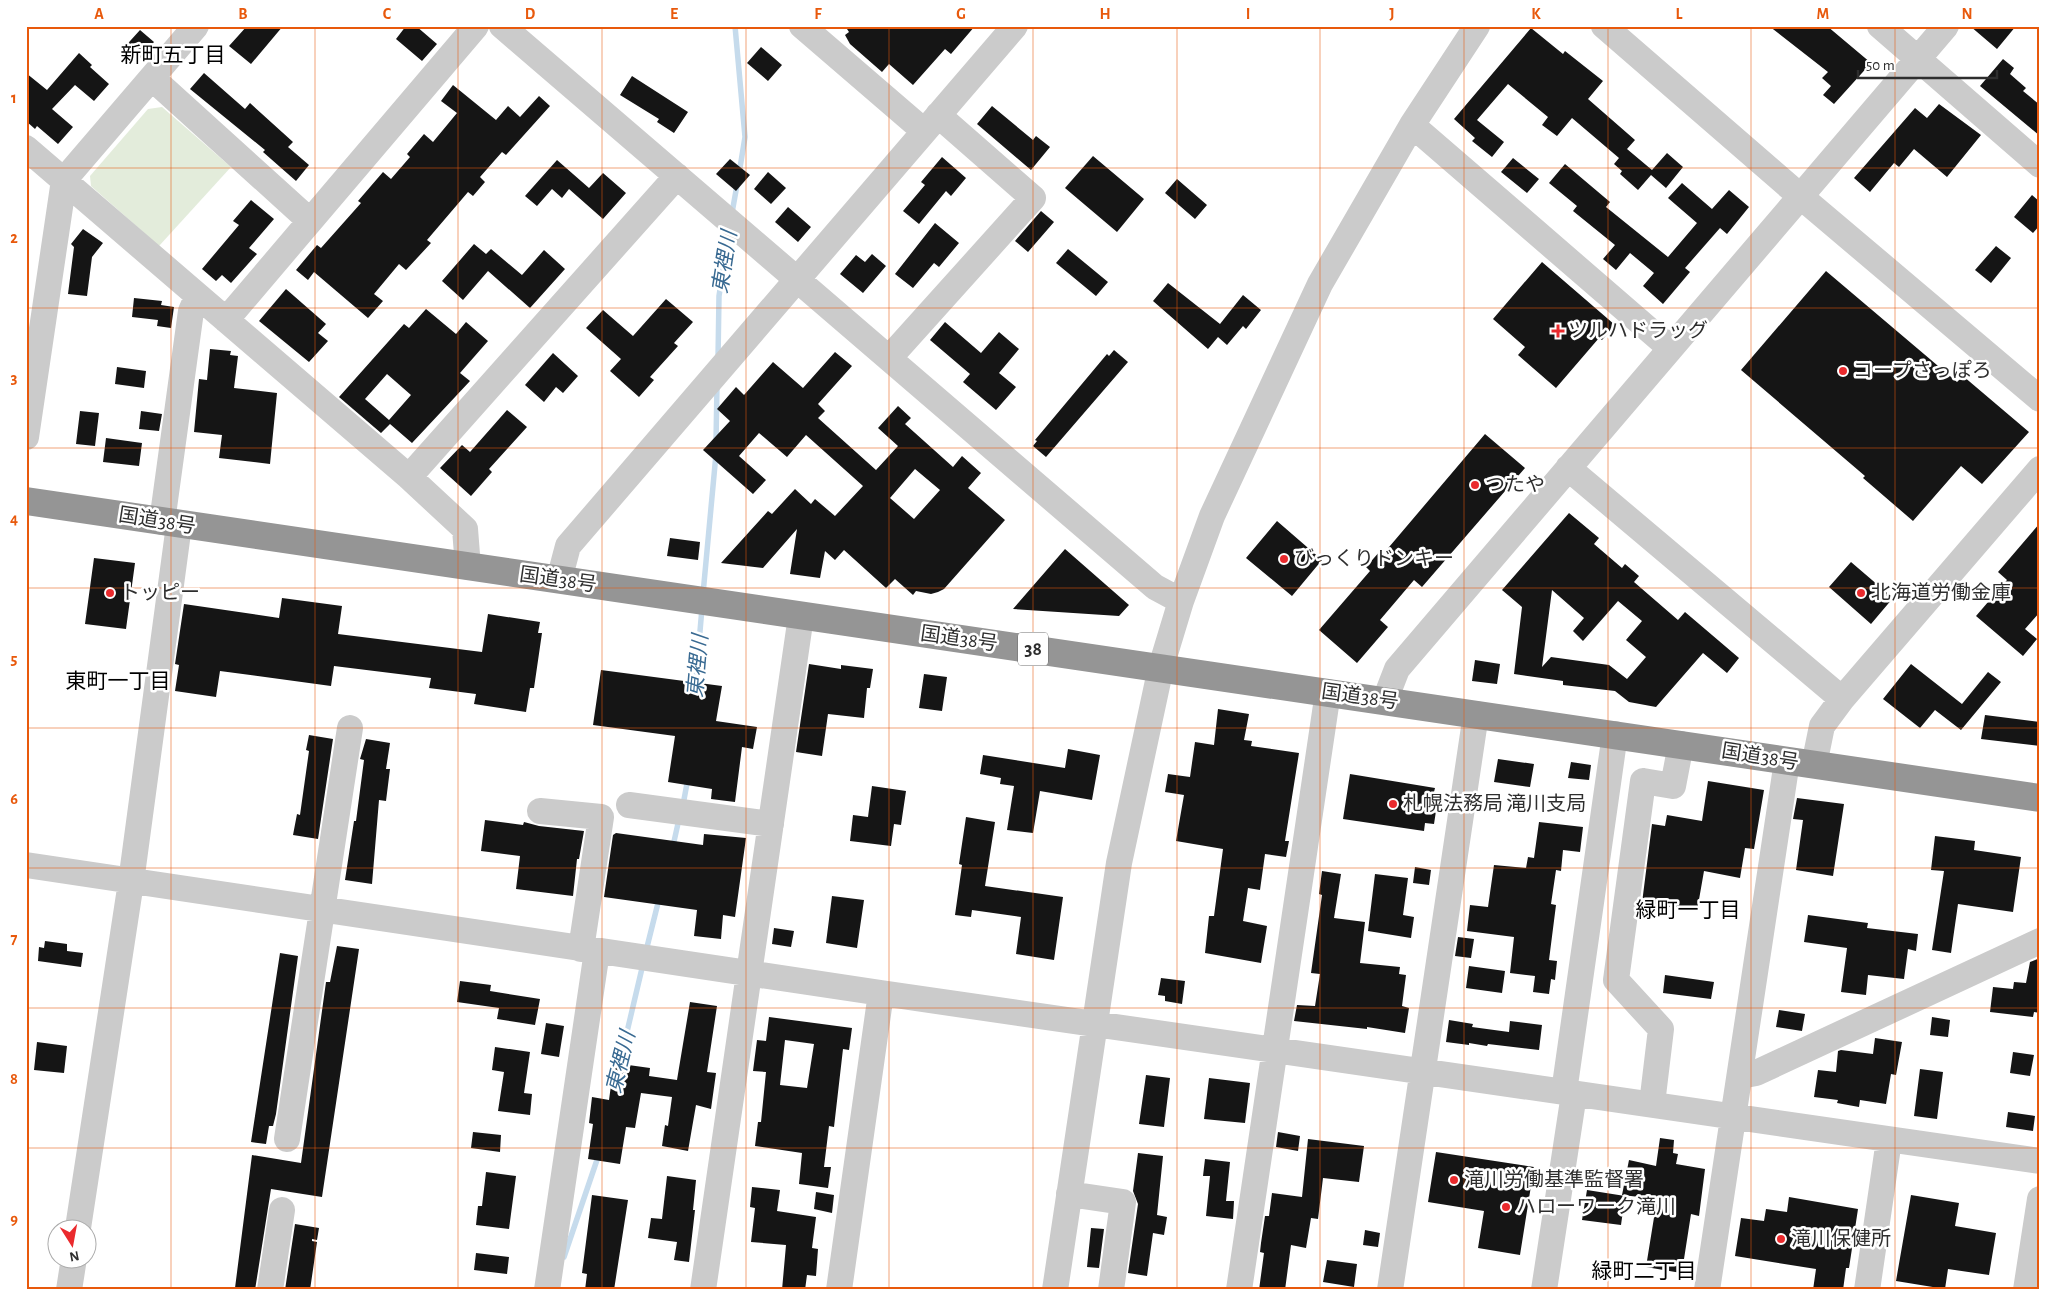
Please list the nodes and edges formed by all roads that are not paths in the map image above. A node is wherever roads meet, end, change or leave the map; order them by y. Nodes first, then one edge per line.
1 (196, 26) edge
2 (476, 26) edge
3 (502, 26) edge
4 (802, 26) edge
5 (1014, 26) edge
6 (1477, 26) edge
7 (1604, 26) edge
8 (1880, 26) edge
9 (1946, 26) edge
10 (1918, 59) junction
11 (152, 78) junction
12 (931, 123) junction
13 (1412, 125) junction
14 (26, 148) edge
15 (2040, 165) edge
16 (677, 176) junction
17 (64, 180) junction
18 (1800, 196) junction
19 (310, 221) junction
20 (798, 280) junction
21 (198, 297) junction
22 (226, 320) junction
23 (1670, 348) junction
24 (890, 357) junction
25 (2040, 399) edge
26 (26, 437) edge
27 (1568, 468) junction
28 (2040, 469) edge
29 (409, 477) junction
30 (26, 501) edge
31 (170, 523) junction
32 (468, 567) junction
33 (559, 580) junction
34 (1182, 601) junction
35 (801, 616) junction
36 (1162, 668) junction
37 (1328, 692) junction
38 (1842, 699) junction
39 (1385, 700) junction
40 (1476, 714) junction
41 (350, 728) dead end
42 (1615, 734) junction
43 (1681, 744) junction
44 (1787, 761) junction
45 (1814, 765) junction
46 (2040, 798) edge
47 (629, 805) dead end
48 (540, 810) dead end
49 (771, 824) junction
50 (26, 865) edge
51 (131, 882) junction
52 (323, 910) junction
53 (2040, 941) edge
54 (589, 950) junction
55 (749, 973) junction
56 (881, 993) junction
57 (1094, 1023) junction
58 (1276, 1050) junction
59 (1424, 1072) junction
60 (1740, 1076) junction
61 (1569, 1093) junction
62 (1652, 1104) junction
63 (1734, 1116) junction
64 (287, 1139) dead end
65 (1889, 1140) junction
66 (2040, 1161) edge
67 (1069, 1194) junction
68 (2040, 1198) edge
69 (282, 1210) dead end
70 (80, 1218) edge
71 (72, 1268) edge
72 (69, 1290) edge
73 (270, 1290) edge
74 (547, 1290) edge
75 (702, 1290) edge
76 (839, 1290) edge
77 (1055, 1290) edge
78 (1111, 1290) edge
79 (1239, 1290) edge
80 (1390, 1290) edge
81 (1544, 1290) edge
82 (1707, 1290) edge
83 (1867, 1290) edge
84 (2026, 1290) edge

1 - 11 street
2 - 19 street
3 - 16 street
4 - 12 street
5 - 12 street
6 - 13 street
7 - 18 street
8 - 10 street
9 - 10 street
10 - 15 street
10 - 18 street
11 - 17 street
11 - 19 street
12 - 20 street
12 - 24 street
13 - 23 street
13 - 34 street
14 - 17 street
16 - 20 street
16 - 29 street
17 - 21 street
17 - 26 street
18 - 23 street
18 - 25 street
19 - 22 street
20 - 24 street
20 - 33 street
21 - 22 street
21 - 31 street
22 - 29 street
23 - 27 street
24 - 34 street
27 - 38 street
27 - 39 street
28 - 38 street
29 - 32 street
30 - 31 highway, 国道38号 / 38
31 - 32 highway, 国道38号 / 38
31 - 51 street
32 - 33 highway, 国道38号 / 38
33 - 35 highway, 国道38号 / 38
34 - 36 street
35 - 36 highway, 国道38号 / 38
35 - 49 street
36 - 37 highway, 国道38号 / 38
36 - 57 street
37 - 39 highway, 国道38号 / 38
37 - 58 street
38 - 45 street
39 - 40 highway, 国道38号 / 38
40 - 42 highway, 国道38号 / 38
40 - 59 street
41 - 52 street
42 - 43 highway, 国道38号 / 38
42 - 61 street
43 - 44 highway, 国道38号 / 38
43 - 62 street
44 - 45 highway, 国道38号 / 38
44 - 60 street
45 - 46 highway, 国道38号 / 38
47 - 49 street
48 - 54 street
49 - 55 street
50 - 51 street
51 - 52 street
51 - 70 street
52 - 54 street
52 - 64 street
53 - 60 street
54 - 55 street
54 - 74 street
55 - 56 street
55 - 75 street
56 - 57 street
56 - 76 street
57 - 58 street
57 - 67 street
58 - 59 street
58 - 79 street
59 - 61 street
59 - 80 street
60 - 63 street
61 - 62 street
61 - 81 street
62 - 63 street
63 - 65 street
63 - 82 street
65 - 66 street
65 - 83 street
67 - 77 street
67 - 78 street
68 - 84 street
69 - 73 street
71 - 72 street

